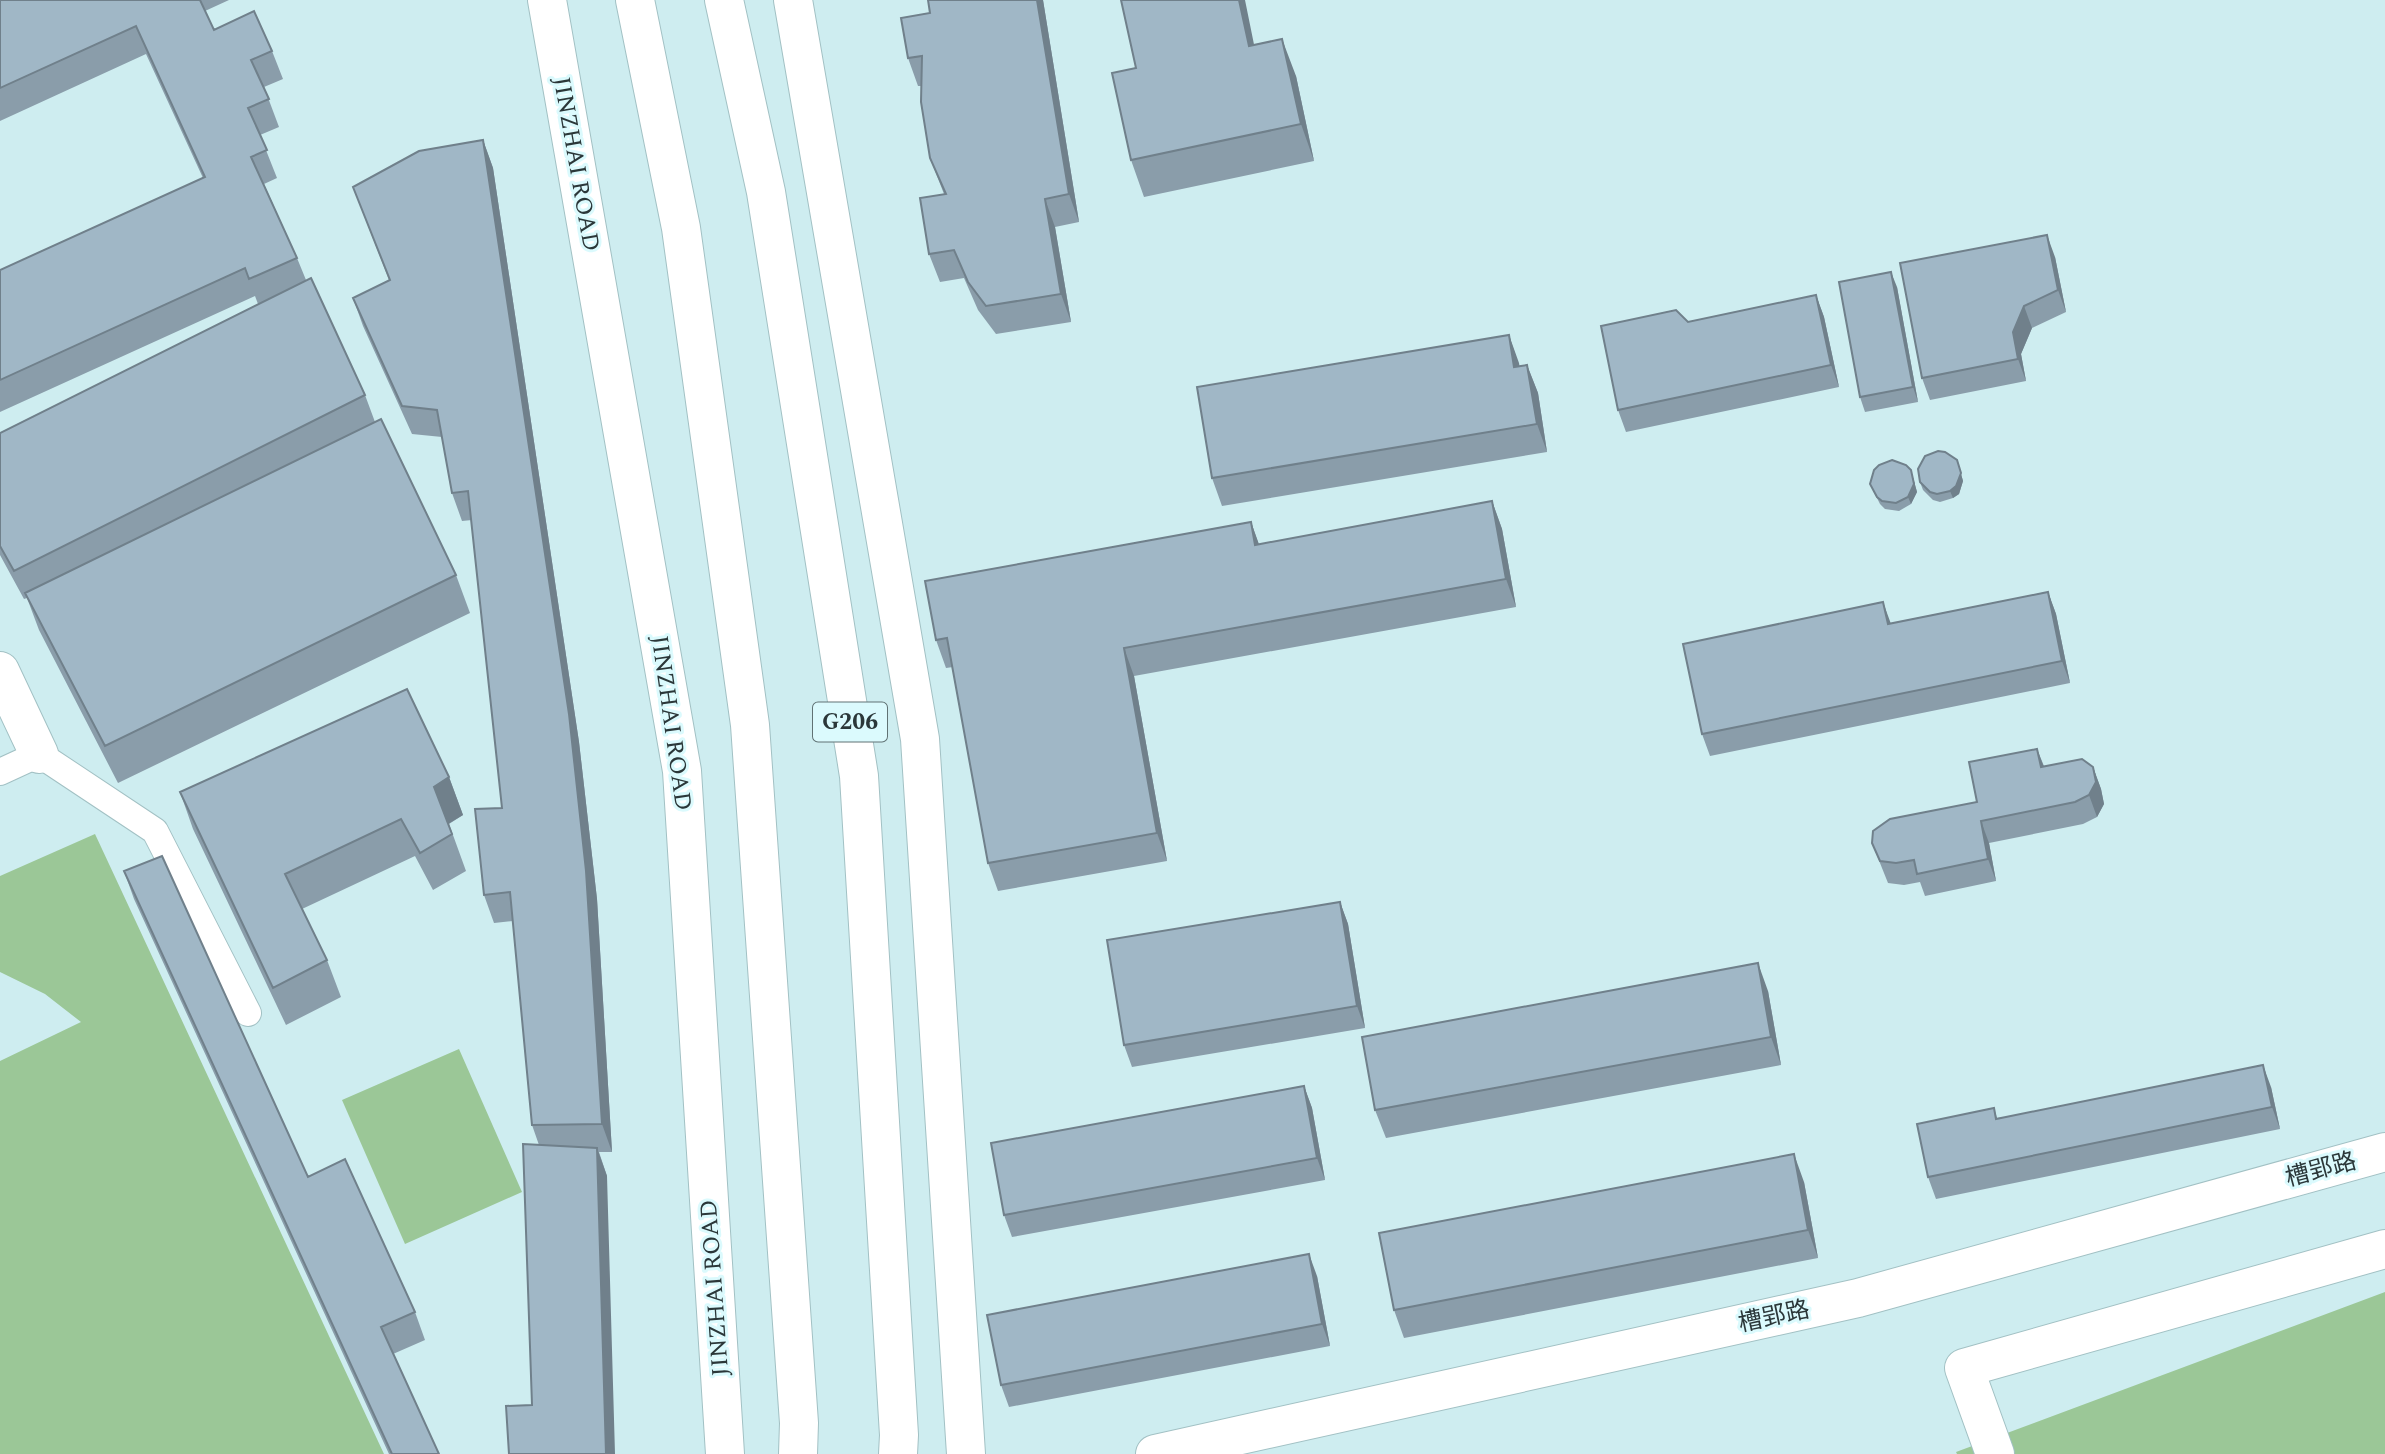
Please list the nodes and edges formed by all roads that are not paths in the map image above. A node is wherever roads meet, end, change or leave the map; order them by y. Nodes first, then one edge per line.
1 (547, 0) edge
2 (635, 0) edge
3 (724, 0) edge
4 (793, 0) edge
5 (0, 671) edge
6 (39, 754) junction
7 (0, 772) edge
8 (248, 1013) dead end
9 (2385, 1152) edge
10 (2385, 1249) edge
11 (725, 1454) edge
12 (798, 1454) edge
13 (898, 1454) edge
14 (966, 1454) edge
15 (1155, 1454) edge
16 (1995, 1454) edge

1 - 11 main road, JINZHAI ROAD
2 - 12 main road
3 - 13 main road, G206
4 - 14 main road
5 - 6 main road
6 - 7 lane
6 - 8 lane
9 - 15 main road, 槽郢路
10 - 16 main road

